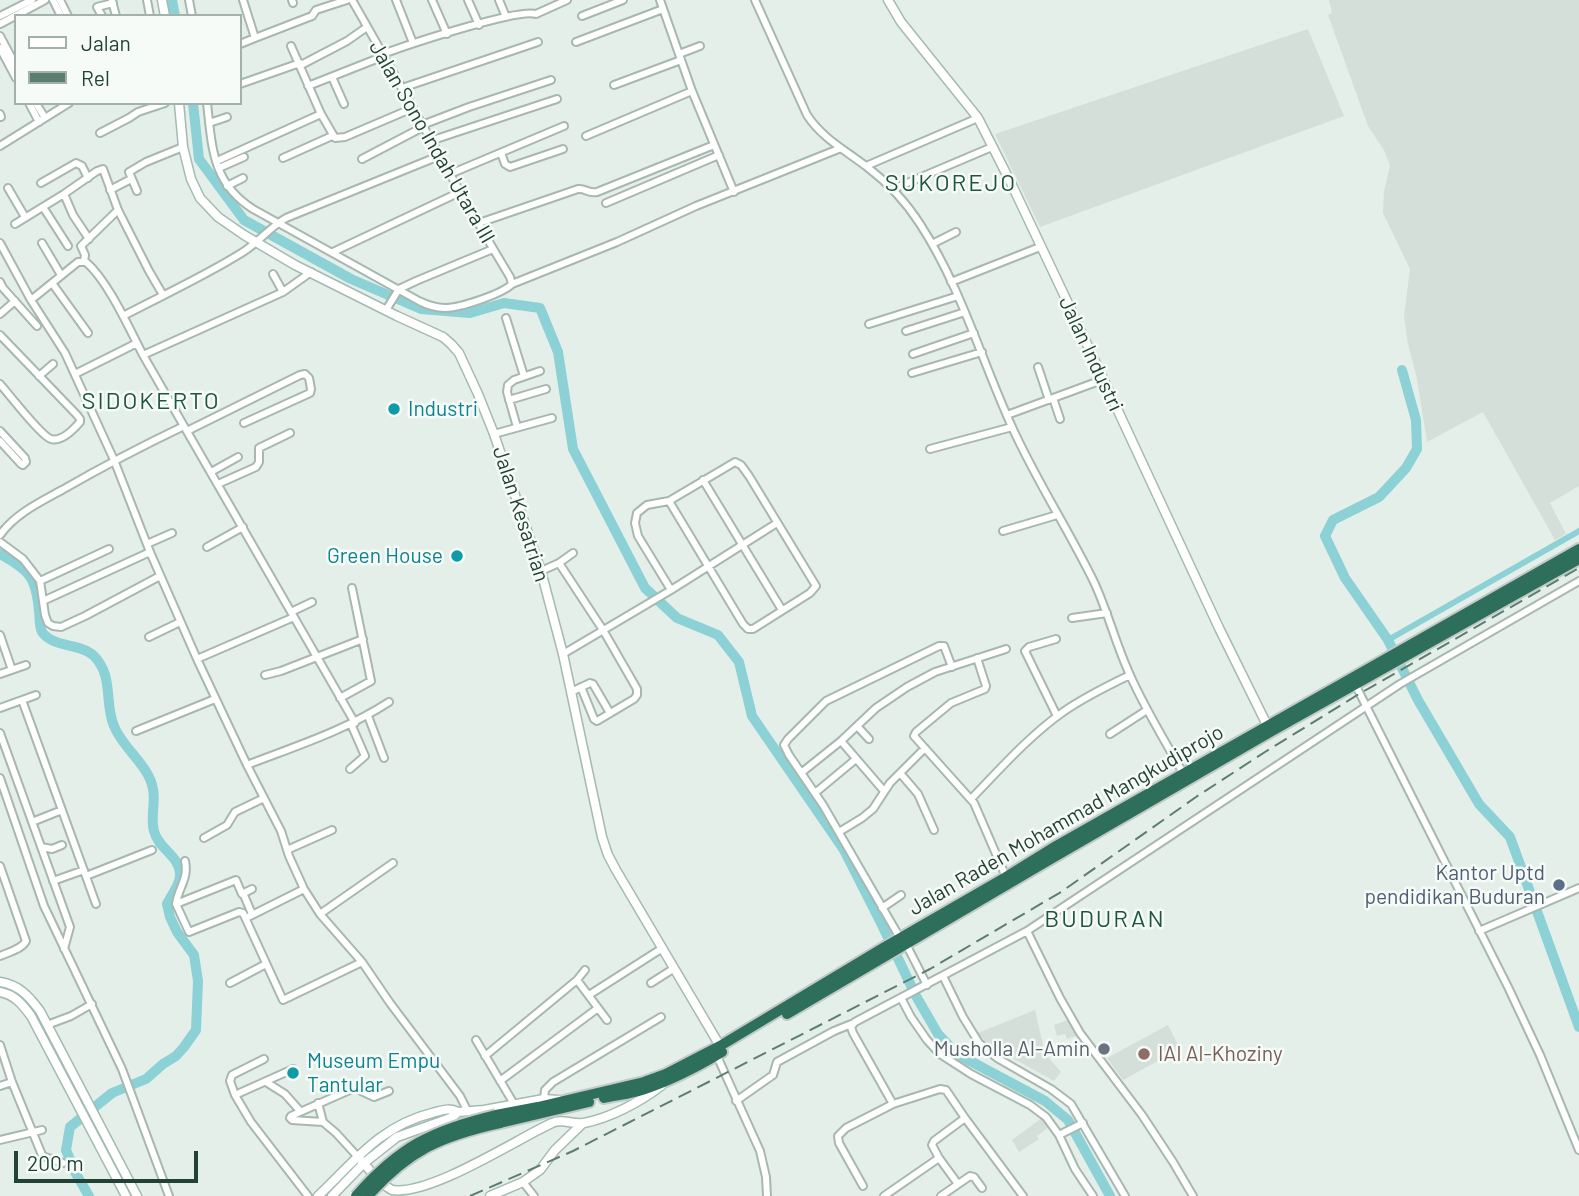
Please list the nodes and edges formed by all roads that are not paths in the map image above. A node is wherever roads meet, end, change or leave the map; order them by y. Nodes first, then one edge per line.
1 (32, 0) edge
2 (45, 0) edge
3 (53, 0) edge
4 (60, 0) edge
5 (243, 0) edge
6 (349, 0) edge
7 (396, 0) edge
8 (432, 0) edge
9 (468, 0) edge
10 (499, 0) edge
11 (567, 0) edge
12 (623, 0) edge
13 (660, 0) edge
14 (755, 0) edge
15 (888, 0) edge
16 (112, 2) edge
17 (96, 4) edge
18 (663, 9) junction
19 (19, 14) edge
20 (62, 14) edge
21 (0, 16) edge
22 (582, 16) dead end
23 (506, 17) junction
24 (479, 25) junction
25 (367, 27) junction
26 (447, 34) junction
27 (0, 36) edge
28 (255, 38) junction
29 (538, 42) dead end
30 (576, 42) dead end
31 (242, 43) edge
32 (413, 43) junction
33 (291, 46) dead end
34 (700, 46) dead end
35 (0, 48) edge
36 (384, 55) junction
37 (680, 57) junction
38 (300, 64) junction
39 (14, 69) edge
40 (14, 69) edge
41 (332, 77) junction
42 (551, 80) dead end
43 (242, 83) edge
44 (614, 85) dead end
45 (308, 86) junction
46 (402, 88) junction
47 (692, 91) junction
48 (557, 99) dead end
49 (344, 104) dead end
50 (31, 105) edge
51 (37, 105) edge
52 (66, 105) edge
53 (159, 105) edge
54 (179, 105) edge
55 (206, 105) edge
56 (413, 108) junction
57 (321, 114) junction
58 (227, 117) dead end
59 (978, 118) junction
60 (42, 120) junction
61 (209, 123) junction
62 (564, 125) dead end
63 (422, 126) junction
64 (100, 133) dead end
65 (332, 136) junction
66 (586, 136) dead end
67 (430, 141) junction
68 (714, 145) junction
69 (0, 146) edge
70 (992, 146) junction
71 (183, 147) junction
72 (841, 148) junction
73 (563, 149) dead end
74 (501, 153) junction
75 (719, 155) junction
76 (439, 156) junction
77 (244, 157) dead end
78 (283, 158) dead end
79 (362, 159) dead end
80 (218, 165) junction
81 (866, 166) junction
82 (450, 174) junction
83 (243, 177) dead end
84 (88, 178) junction
85 (131, 179) junction
86 (41, 183) dead end
87 (227, 186) junction
88 (8, 188) dead end
89 (893, 189) junction
90 (110, 190) junction
91 (137, 191) dead end
92 (460, 192) junction
93 (734, 192) junction
94 (64, 194) junction
95 (606, 203) dead end
96 (43, 206) junction
97 (118, 210) junction
98 (25, 217) junction
99 (479, 223) junction
100 (15, 224) dead end
101 (277, 224) junction
102 (956, 232) dead end
103 (89, 239) junction
104 (260, 240) junction
105 (0, 243) edge
106 (42, 243) dead end
107 (932, 244) junction
108 (68, 246) dead end
109 (1040, 247) junction
110 (493, 249) junction
111 (333, 252) junction
112 (84, 261) junction
113 (311, 272) junction
114 (272, 274) dead end
115 (61, 275) junction
116 (951, 282) junction
117 (51, 283) junction
118 (512, 284) junction
119 (1, 286) edge
120 (398, 290) junction
121 (283, 292) junction
122 (163, 295) junction
123 (958, 296) junction
124 (31, 300) junction
125 (15, 301) junction
126 (387, 308) junction
127 (965, 312) junction
128 (0, 314) edge
129 (123, 316) junction
130 (506, 318) dead end
131 (869, 324) dead end
132 (37, 326) dead end
133 (906, 331) dead end
134 (88, 333) dead end
135 (974, 333) junction
136 (0, 335) edge
137 (137, 343) junction
138 (982, 352) junction
139 (913, 354) dead end
140 (143, 355) junction
141 (53, 364) dead end
142 (1038, 367) dead end
143 (540, 371) dead end
144 (912, 373) dead end
145 (75, 374) junction
146 (39, 376) junction
147 (524, 376) junction
148 (1102, 380) junction
149 (0, 384) edge
150 (546, 388) dead end
151 (1051, 399) junction
152 (509, 400) junction
153 (1007, 415) junction
154 (552, 418) dead end
155 (1060, 419) dead end
156 (244, 422) dead end
157 (517, 427) junction
158 (1012, 427) junction
159 (185, 428) junction
160 (0, 431) edge
161 (290, 433) dead end
162 (494, 434) junction
163 (0, 441) edge
164 (930, 449) dead end
165 (238, 457) dead end
166 (114, 460) junction
167 (211, 472) junction
168 (703, 480) junction
169 (218, 484) junction
170 (669, 501) junction
171 (1057, 515) junction
172 (777, 523) junction
173 (243, 527) junction
174 (1003, 531) dead end
175 (172, 533) dead end
176 (0, 535) edge
177 (0, 541) edge
178 (742, 545) junction
179 (207, 547) dead end
180 (148, 548) junction
181 (108, 549) dead end
182 (1579, 550) edge
183 (573, 553) dead end
184 (1579, 559) edge
185 (559, 563) junction
186 (708, 566) junction
187 (541, 571) junction
188 (160, 576) junction
189 (1579, 581) edge
190 (40, 582) junction
191 (352, 588) dead end
192 (671, 590) junction
193 (43, 601) junction
194 (312, 602) dead end
195 (782, 610) junction
196 (1107, 612) junction
197 (293, 614) junction
198 (1072, 618) dead end
199 (180, 622) junction
200 (603, 630) junction
201 (0, 635) edge
202 (149, 637) dead end
203 (363, 639) junction
204 (1056, 639) dead end
205 (1006, 649) dead end
206 (1404, 653) junction
207 (563, 654) junction
208 (318, 657) junction
209 (976, 658) junction
210 (197, 659) junction
211 (1388, 662) junction
212 (26, 665) dead end
213 (952, 667) junction
214 (12, 670) junction
215 (0, 674) edge
216 (265, 675) dead end
217 (1130, 676) junction
218 (1355, 684) junction
219 (581, 687) junction
220 (571, 692) junction
221 (36, 695) dead end
222 (340, 698) junction
223 (215, 699) junction
224 (22, 700) junction
225 (389, 702) dead end
226 (1365, 707) junction
227 (0, 708) edge
228 (1147, 710) junction
229 (610, 713) junction
230 (368, 716) junction
231 (1057, 716) junction
232 (353, 724) junction
233 (1267, 725) junction
234 (857, 726) junction
235 (136, 732) dead end
236 (0, 733) edge
237 (1110, 734) dead end
238 (869, 739) dead end
239 (841, 741) junction
240 (925, 748) junction
241 (3, 749) edge
242 (384, 758) dead end
243 (856, 759) junction
244 (247, 765) junction
245 (350, 769) dead end
246 (801, 772) junction
247 (900, 772) junction
248 (1183, 774) junction
249 (0, 778) edge
250 (884, 791) junction
251 (815, 793) junction
252 (264, 798) junction
253 (971, 799) junction
254 (62, 810) junction
255 (32, 822) junction
256 (332, 830) dead end
257 (934, 830) dead end
258 (839, 832) junction
259 (204, 838) dead end
260 (62, 845) dead end
261 (41, 846) junction
262 (152, 850) dead end
263 (287, 850) junction
264 (1058, 850) junction
265 (1041, 860) junction
266 (185, 861) dead end
267 (393, 863) dead end
268 (0, 866) edge
269 (85, 873) junction
270 (1006, 877) junction
271 (53, 881) junction
272 (1579, 888) edge
273 (252, 889) dead end
274 (304, 889) junction
275 (243, 893) junction
276 (901, 895) dead end
277 (96, 904) dead end
278 (176, 904) junction
279 (882, 908) junction
280 (320, 914) junction
281 (249, 916) junction
282 (1027, 931) junction
283 (1479, 931) junction
284 (902, 941) junction
285 (64, 949) junction
286 (661, 949) junction
287 (0, 956) edge
288 (362, 962) junction
289 (266, 964) junction
290 (673, 969) junction
291 (585, 970) dead end
292 (943, 976) junction
293 (577, 980) junction
294 (0, 982) edge
295 (230, 983) dead end
296 (651, 983) dead end
297 (926, 985) junction
298 (0, 992) edge
299 (589, 995) junction
300 (901, 998) junction
301 (92, 1004) junction
302 (598, 1008) junction
303 (661, 1017) dead end
304 (607, 1020) dead end
305 (855, 1023) junction
306 (47, 1025) junction
307 (476, 1040) dead end
308 (0, 1045) edge
309 (718, 1051) junction
310 (485, 1056) junction
311 (264, 1059) dead end
312 (293, 1069) dead end
313 (672, 1079) junction
314 (500, 1081) junction
315 (12, 1082) junction
316 (265, 1082) junction
317 (0, 1086) edge
318 (388, 1091) dead end
319 (234, 1094) junction
320 (544, 1099) junction
321 (564, 1101) junction
322 (736, 1101) junction
323 (318, 1103) junction
324 (514, 1104) junction
325 (893, 1104) junction
326 (300, 1111) junction
327 (458, 1112) junction
328 (468, 1112) junction
329 (965, 1118) junction
330 (498, 1119) junction
331 (323, 1122) junction
332 (583, 1124) junction
333 (1082, 1124) junction
334 (42, 1130) dead end
335 (32, 1131) junction
336 (1061, 1134) junction
337 (0, 1140) edge
338 (1579, 1150) edge
339 (357, 1156) junction
340 (939, 1158) junction
341 (63, 1163) dead end
342 (364, 1163) junction
343 (523, 1182) junction
344 (958, 1184) junction
345 (863, 1186) dead end
346 (982, 1188) dead end
347 (126, 1196) edge
348 (137, 1196) edge
349 (169, 1196) edge
350 (308, 1196) edge
351 (318, 1196) edge
352 (332, 1196) edge
353 (356, 1196) edge
354 (368, 1196) edge
355 (490, 1196) edge
356 (534, 1196) edge
357 (767, 1196) edge
358 (884, 1196) edge
359 (941, 1196) edge
360 (1023, 1196) edge
361 (1093, 1196) edge
362 (1125, 1196) edge
363 (1193, 1196) edge

1 - 21 street
2 - 19 street
3 - 20 street
4 - 20 street
5 - 28 street
6 - 25 street, Jalan Sono Indah Utara III
6 - 28 street
7 - 32 street
8 - 26 street
9 - 24 street
10 - 23 street
11 - 23 street
12 - 22 street
13 - 18 street
14 - 72 street
15 - 59 street, Jalan Industri
16 - 17 street
18 - 30 street
18 - 37 street
23 - 24 street
24 - 26 street
25 - 36 street, Jalan Sono Indah Utara III
25 - 38 street
26 - 32 street
27 - 39 street
28 - 31 street
29 - 46 street
32 - 36 street
33 - 38 street
34 - 37 street
35 - 40 street
36 - 41 street
36 - 46 street, Jalan Sono Indah Utara III
37 - 44 street
37 - 47 street
38 - 43 street
38 - 45 street
41 - 45 street
41 - 49 street
42 - 63 street
45 - 57 street
46 - 56 street, Jalan Sono Indah Utara III
47 - 66 street
47 - 68 street
48 - 67 street
50 - 60 street
51 - 60 street
52 - 60 street
53 - 64 street
54 - 71 street, Jalan Kesatrian
55 - 61 street
56 - 63 street, Jalan Sono Indah Utara III
56 - 65 street
57 - 65 street
57 - 80 street
58 - 61 street
59 - 70 street, Jalan Industri
59 - 81 street
60 - 69 street
61 - 80 street
62 - 74 street
63 - 67 street, Jalan Sono Indah Utara III
63 - 79 street
65 - 78 street
67 - 76 street, Jalan Sono Indah Utara III
68 - 75 street
68 - 99 street
70 - 89 street
70 - 109 street, Jalan Industri
71 - 85 street
71 - 104 street, Jalan Kesatrian
72 - 81 street
72 - 93 street
73 - 74 street
74 - 82 street
75 - 93 street
75 - 95 street
76 - 82 street, Jalan Sono Indah Utara III
76 - 101 street
77 - 80 street
80 - 87 street
81 - 89 street
82 - 92 street, Jalan Sono Indah Utara III
83 - 87 street
84 - 86 street
84 - 90 street
84 - 94 street
85 - 90 street
85 - 91 street
87 - 101 street
88 - 98 street
89 - 107 street
90 - 97 street
92 - 99 street, Jalan Sono Indah Utara III
92 - 111 street
93 - 118 street
94 - 96 street
94 - 103 street
96 - 98 street
96 - 108 street
97 - 103 street
97 - 122 street
98 - 100 street
99 - 110 street, Jalan Sono Indah Utara III
101 - 104 street
101 - 111 street
102 - 107 street
103 - 112 street
104 - 113 street, Jalan Kesatrian
104 - 122 street
105 - 124 street
106 - 115 street
107 - 116 street
109 - 116 street
109 - 148 street, Jalan Industri
110 - 118 street, Jalan Sono Indah Utara III
110 - 120 street
111 - 120 street
112 - 115 street
112 - 129 street
113 - 121 street
113 - 126 street, Jalan Kesatrian
114 - 121 street
115 - 117 street
116 - 123 street
117 - 124 street
117 - 134 street
118 - 120 street
119 - 125 street
120 - 126 street
121 - 140 street
122 - 129 street
123 - 127 street
123 - 131 street
124 - 145 street
125 - 128 street
125 - 132 street
126 - 162 street, Jalan Kesatrian
127 - 133 street
127 - 135 street
129 - 137 street
130 - 147 street
135 - 138 street
135 - 139 street
136 - 146 street
137 - 140 street
137 - 145 street
138 - 144 street
138 - 153 street
140 - 159 street
141 - 146 street
142 - 151 street
143 - 147 street
145 - 166 street
146 - 149 street
147 - 152 street
148 - 151 street
148 - 233 street, Jalan Industri
150 - 152 street
151 - 153 street
151 - 155 street
152 - 157 street
153 - 158 street
154 - 157 street
156 - 159 street
157 - 162 street
158 - 164 street
158 - 171 street
159 - 166 street
159 - 167 street
160 - 163 street
161 - 169 street
162 - 187 street, Jalan Kesatrian
165 - 167 street
166 - 176 street
166 - 180 street
167 - 169 street
168 - 170 street
168 - 172 street
168 - 178 street
169 - 173 street
170 - 186 street
170 - 192 street
171 - 174 street
171 - 196 street
172 - 178 street
172 - 195 street
173 - 179 street
173 - 197 street
175 - 180 street
177 - 190 street
178 - 186 street
178 - 195 street
180 - 188 street
180 - 193 street
181 - 190 street
182 - 206 highway, Jalan Raden Mohammad Mangkudiprojo
183 - 185 street
184 - 206 highway, Jalan Raden Mohammad Mangkudiprojo
185 - 187 street
185 - 200 street
186 - 192 street
186 - 195 street
187 - 207 street, Jalan Kesatrian
188 - 193 street
188 - 199 street
189 - 226 street
190 - 193 street
191 - 203 street
192 - 200 street
194 - 197 street
196 - 198 street
196 - 217 street
197 - 208 street
197 - 210 street
199 - 202 street
199 - 210 street
200 - 207 street
200 - 229 street
201 - 214 street
203 - 208 street
203 - 222 street
204 - 231 street
205 - 209 street
206 - 211 highway, Jalan Raden Mohammad Mangkudiprojo
207 - 220 street, Jalan Kesatrian
208 - 216 street
208 - 222 street
209 - 213 street
209 - 240 street
210 - 223 street
211 - 218 highway, Jalan Raden Mohammad Mangkudiprojo
211 - 233 highway, Jalan Raden Mohammad Mangkudiprojo
212 - 214 street
213 - 234 street
213 - 246 street
214 - 215 street
217 - 228 street
217 - 231 street
218 - 226 street
218 - 264 highway, Jalan Raden Mohammad Mangkudiprojo
219 - 220 street
219 - 229 street
219 - 229 street
220 - 286 street, Jalan Kesatrian
221 - 224 street
222 - 232 street
223 - 235 street
223 - 244 street
224 - 227 street
224 - 254 street
225 - 230 street
226 - 282 street
226 - 283 street
228 - 237 street
228 - 248 street
230 - 232 street
230 - 242 street
231 - 253 street
232 - 244 street
232 - 245 street
233 - 248 highway, Jalan Raden Mohammad Mangkudiprojo
234 - 238 street
234 - 239 street
236 - 241 street
239 - 243 street
239 - 246 street
240 - 247 street
240 - 253 street
241 - 255 street
243 - 250 street
243 - 251 street
244 - 252 street
246 - 251 street
247 - 250 street
247 - 257 street
248 - 264 highway, Jalan Raden Mohammad Mangkudiprojo
249 - 285 street
250 - 258 street
251 - 258 street
252 - 259 street
252 - 263 street
253 - 270 street
254 - 255 street
254 - 269 street
255 - 261 street
256 - 263 street
258 - 279 street
260 - 261 street
261 - 271 street
262 - 269 street
263 - 274 street
264 - 265 highway, Jalan Raden Mohammad Mangkudiprojo
265 - 270 highway, Jalan Raden Mohammad Mangkudiprojo
265 - 284 highway, Jalan Raden Mohammad Mangkudiprojo
266 - 278 street
267 - 280 street
268 - 287 street
269 - 271 street
269 - 277 street
270 - 284 highway, Jalan Raden Mohammad Mangkudiprojo
271 - 285 street
272 - 283 street
273 - 275 street
274 - 280 street
274 - 281 street
275 - 278 street
275 - 281 street
276 - 279 street
278 - 281 street
279 - 284 street
280 - 288 street
281 - 289 street
282 - 292 street
282 - 363 street
283 - 338 street
284 - 297 street
284 - 309 highway, Jalan Raden Mohammad Mangkudiprojo
285 - 301 street
286 - 290 street, Jalan Kesatrian
286 - 299 street
288 - 289 street
288 - 328 street
289 - 295 street
290 - 296 street
290 - 309 street, Jalan Kesatrian
291 - 293 street
292 - 297 street
292 - 333 street
293 - 299 street
293 - 310 street
294 - 306 street
297 - 300 street
298 - 347 street
299 - 302 street
300 - 305 street
300 - 336 street
301 - 306 street
301 - 349 street
302 - 304 street
302 - 314 street
303 - 320 street
305 - 322 street
305 - 325 street
306 - 348 street
307 - 310 street
308 - 315 street
309 - 313 highway, Jalan Raden Mohammad Mangkudiprojo
309 - 321 highway, Jalan Raden Mohammad Mangkudiprojo
309 - 322 street
310 - 314 street
311 - 319 street
312 - 316 street
313 - 330 highway, Jalan Raden Mohammad Mangkudiprojo
313 - 332 street, Jalan Raden Mohammad Mangkudiprojo
314 - 324 street
315 - 317 street
315 - 335 street
316 - 319 street
316 - 326 street
318 - 323 street
319 - 350 street
320 - 321 street, Jalan Raden Mohammad Mangkudiprojo
320 - 324 street, Jalan Raden Mohammad Mangkudiprojo
321 - 330 highway, Jalan Raden Mohammad Mangkudiprojo
322 - 357 street
323 - 326 street
323 - 331 street
324 - 328 street, Jalan Raden Mohammad Mangkudiprojo
325 - 329 street
325 - 345 street
326 - 331 street
327 - 328 street, Jalan Raden Mohammad Mangkudiprojo
327 - 339 street, Jalan Raden Mohammad Mangkudiprojo
327 - 342 street, Jalan Raden Mohammad Mangkudiprojo
329 - 340 street
329 - 360 street
330 - 353 highway, bridge
330 - 354 highway, bridge
331 - 339 street
332 - 342 street, Jalan Raden Mohammad Mangkudiprojo
332 - 343 street, Jalan Raden Mohammad Mangkudiprojo
333 - 336 street
333 - 362 street
334 - 335 street
335 - 337 street
335 - 341 street
336 - 361 street
339 - 342 street, Jalan Raden Mohammad Mangkudiprojo
339 - 351 street
340 - 344 street
340 - 358 street
342 - 352 street
343 - 355 street, Jalan Raden Mohammad Mangkudiprojo
343 - 356 street
344 - 346 street
344 - 359 street

